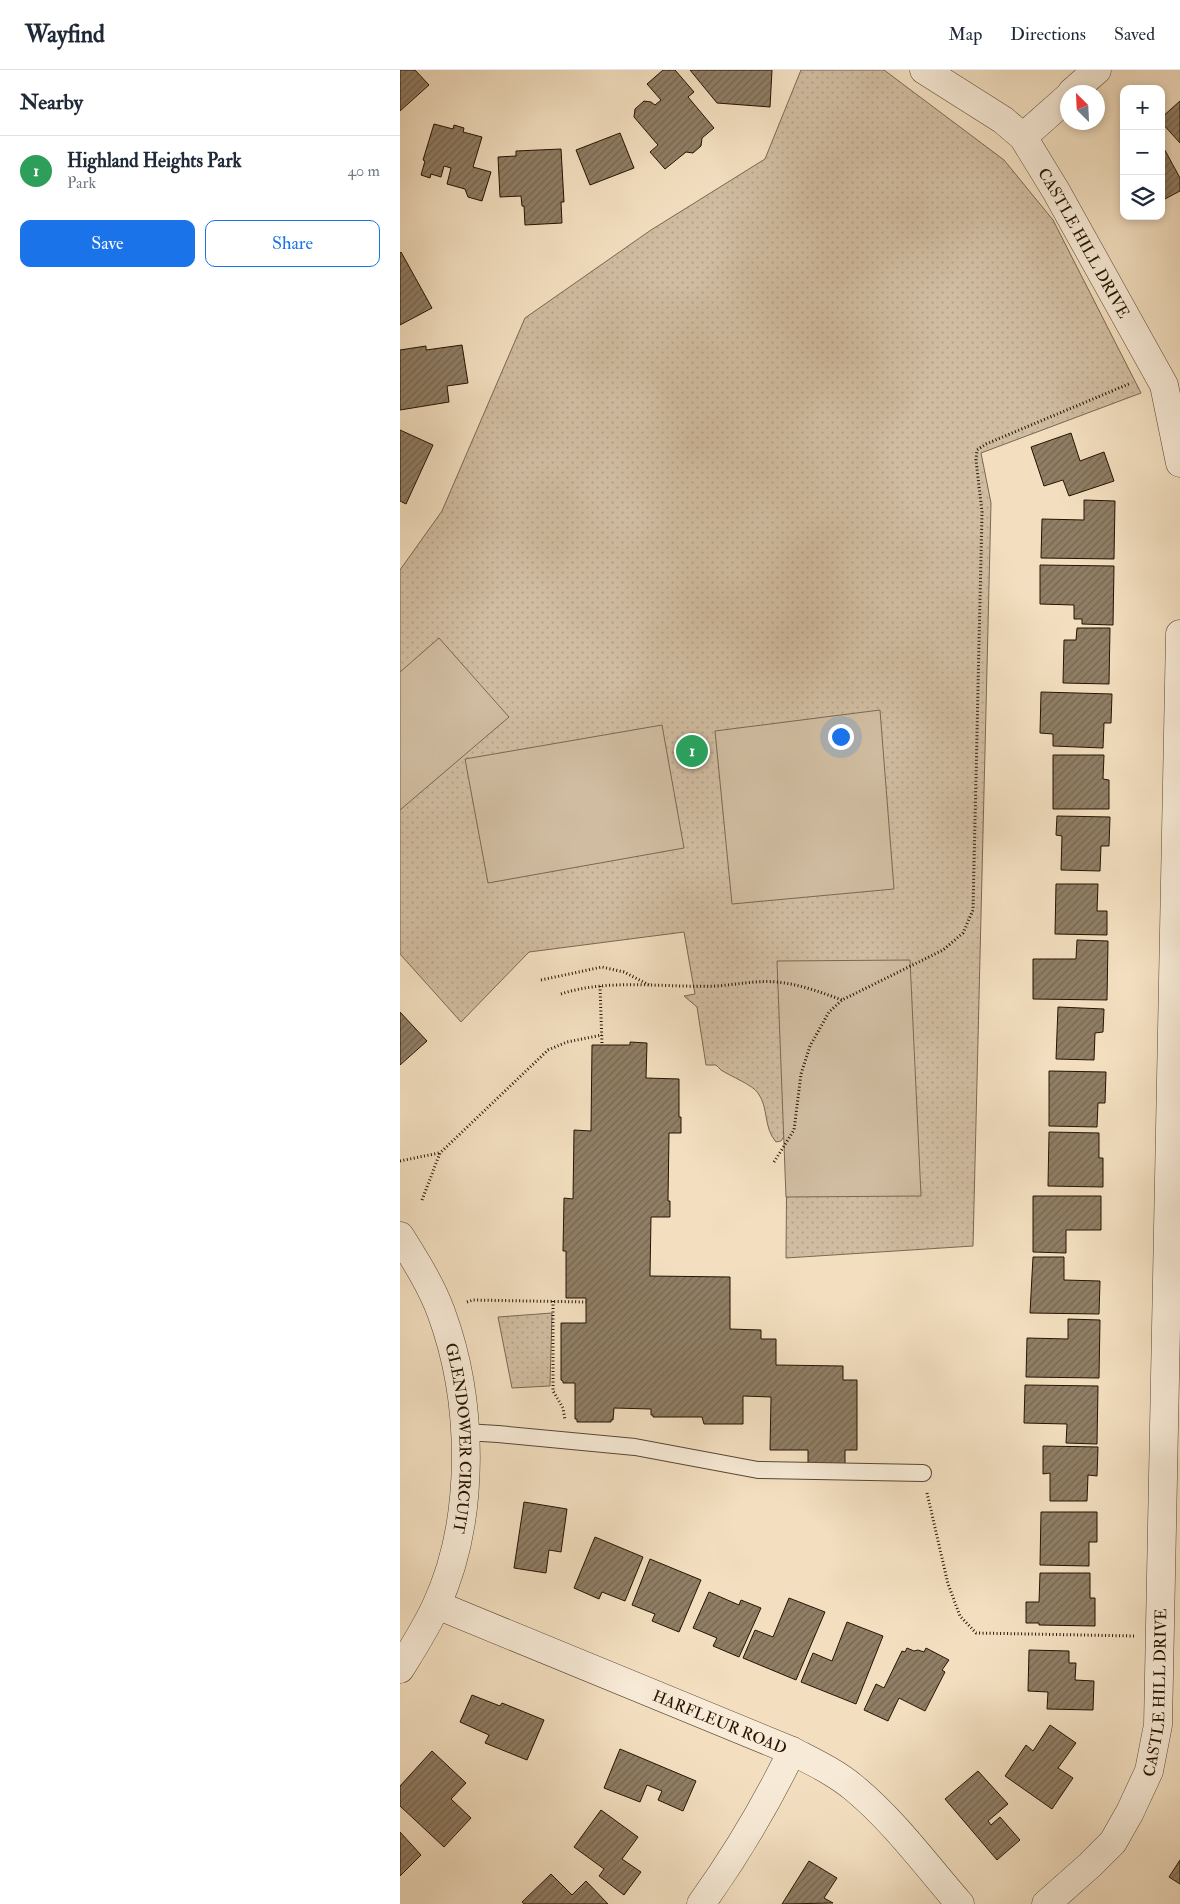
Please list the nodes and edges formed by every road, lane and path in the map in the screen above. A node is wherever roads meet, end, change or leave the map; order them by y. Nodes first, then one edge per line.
1 (924, 70) edge
2 (1097, 70) edge
3 (1080, 85) edge
4 (1060, 104) edge
5 (1023, 137) junction
6 (1167, 378) edge
7 (1180, 463) edge
8 (1180, 634) edge
9 (541, 980) dead end
10 (600, 986) junction
11 (651, 986) junction
12 (561, 994) dead end
13 (842, 1000) junction
14 (602, 1035) junction
15 (602, 1045) dead end
16 (440, 1153) junction
17 (400, 1161) edge
18 (774, 1162) dead end
19 (422, 1200) dead end
20 (400, 1236) edge
21 (553, 1301) junction
22 (586, 1302) dead end
23 (441, 1311) junction
24 (465, 1432) junction
25 (567, 1441) junction
26 (923, 1473) joint
27 (436, 1605) junction
28 (1159, 1636) junction
29 (400, 1668) edge
30 (792, 1751) junction
31 (701, 1904) edge
32 (960, 1904) edge
33 (1046, 1904) edge

1 - 5 street, CASTLE HILL DRIVE
2 - 3 street
4 - 5 street
5 - 6 street, CASTLE HILL DRIVE
6 - 7 street, CASTLE HILL DRIVE
6 - 13 path
8 - 28 street, CASTLE HILL DRIVE
9 - 11 path
10 - 11 path
10 - 12 path
10 - 14 path
11 - 13 path
13 - 18 path
14 - 15 path
14 - 16 path
16 - 17 path
16 - 19 path
20 - 23 street, GLENDOWER CIRCUIT
21 - 22 path
21 - 23 path
21 - 25 path
23 - 24 street, GLENDOWER CIRCUIT
24 - 25 lane
24 - 27 street, GLENDOWER CIRCUIT
25 - 26 lane
26 - 28 path
27 - 29 street, GLENDOWER CIRCUIT
27 - 30 street, HARFLEUR ROAD
28 - 33 street, CASTLE HILL DRIVE
30 - 31 street
30 - 32 street, HARFLEUR ROAD

